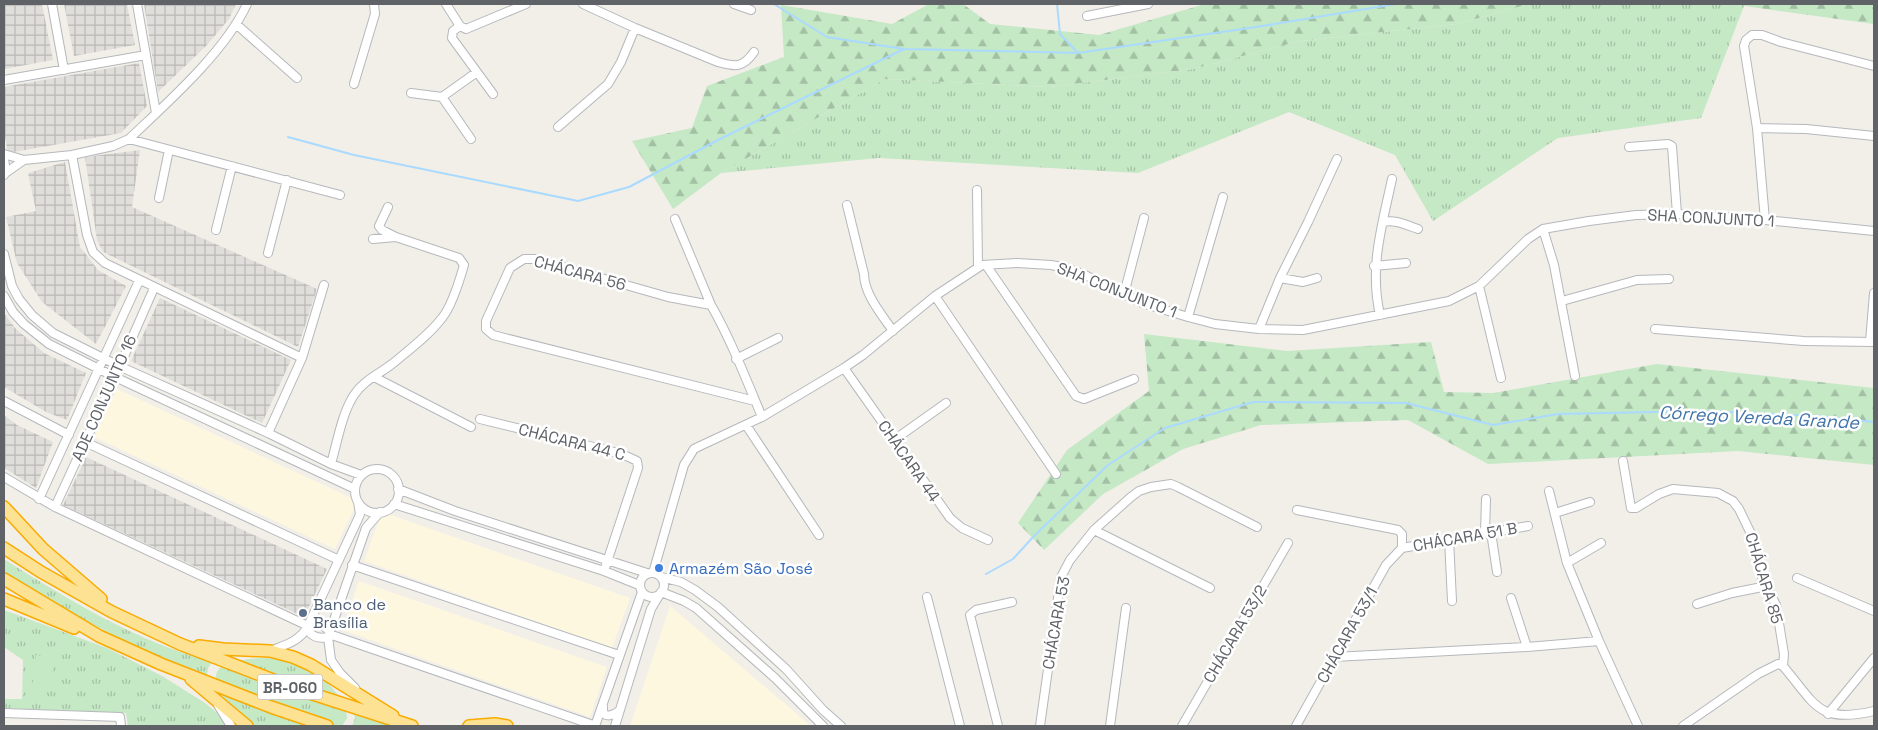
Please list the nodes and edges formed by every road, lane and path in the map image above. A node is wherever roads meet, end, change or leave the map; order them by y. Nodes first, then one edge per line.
1 (52, 4) edge
2 (137, 4) edge
3 (247, 4) edge
4 (374, 4) edge
5 (446, 4) edge
6 (526, 4) edge
7 (583, 4) edge
8 (734, 4) edge
9 (1148, 4) edge
10 (751, 10) dead end
11 (1087, 16) dead end
12 (236, 24) junction
13 (460, 26) junction
14 (635, 28) junction
15 (754, 52) dead end
16 (146, 54) junction
17 (1874, 66) edge
18 (64, 70) junction
19 (477, 72) junction
20 (297, 78) dead end
21 (4, 80) edge
22 (354, 84) dead end
23 (411, 93) dead end
24 (493, 94) dead end
25 (442, 97) junction
26 (156, 113) junction
27 (558, 127) dead end
28 (1757, 128) junction
29 (1874, 136) edge
30 (130, 139) junction
31 (471, 140) dead end
32 (1629, 147) dead end
33 (169, 150) junction
34 (4, 154) edge
35 (72, 155) junction
36 (4, 158) edge
37 (1337, 159) dead end
38 (24, 160) junction
39 (232, 166) junction
40 (4, 174) edge
41 (1392, 179) dead end
42 (287, 180) junction
43 (977, 190) dead end
44 (340, 195) dead end
45 (1223, 197) dead end
46 (159, 198) dead end
47 (848, 205) dead end
48 (388, 207) dead end
49 (1677, 214) junction
50 (1144, 218) dead end
51 (675, 219) dead end
52 (1765, 220) junction
53 (1383, 222) junction
54 (1418, 229) dead end
55 (1543, 229) junction
56 (216, 230) dead end
57 (1874, 231) edge
58 (396, 237) junction
59 (373, 239) dead end
60 (268, 253) dead end
61 (4, 254) edge
62 (1406, 263) dead end
63 (982, 266) junction
64 (1374, 266) junction
65 (1280, 278) junction
66 (1317, 278) dead end
67 (1670, 279) dead end
68 (139, 281) junction
69 (324, 284) dead end
70 (1479, 286) junction
71 (154, 288) junction
72 (135, 290) junction
73 (1874, 293) edge
74 (1124, 294) junction
75 (4, 296) edge
76 (935, 296) junction
77 (149, 297) junction
78 (1562, 301) junction
79 (711, 305) junction
80 (1380, 315) junction
81 (1188, 318) junction
82 (1260, 329) junction
83 (1655, 329) dead end
84 (894, 331) junction
85 (778, 338) dead end
86 (111, 340) junction
87 (1872, 342) edge
88 (127, 348) junction
89 (104, 357) junction
90 (302, 358) junction
91 (736, 358) junction
92 (119, 366) junction
93 (844, 368) junction
94 (98, 369) junction
95 (374, 376) junction
96 (1575, 376) dead end
97 (115, 377) junction
98 (1500, 378) dead end
99 (1134, 379) dead end
100 (4, 400) edge
101 (755, 400) junction
102 (946, 402) dead end
103 (762, 416) junction
104 (480, 419) dead end
105 (746, 425) junction
106 (471, 427) dead end
107 (268, 433) junction
108 (69, 435) junction
109 (894, 440) junction
110 (85, 442) junction
111 (1623, 461) dead end
112 (331, 464) junction
113 (1056, 474) dead end
114 (361, 475) junction
115 (4, 477) edge
116 (355, 488) junction
117 (398, 490) junction
118 (1549, 491) dead end
119 (39, 499) junction
120 (1486, 499) dead end
121 (358, 502) junction
122 (1590, 502) dead end
123 (394, 504) junction
124 (4, 507) edge
125 (55, 507) junction
126 (1297, 510) dead end
127 (455, 511) junction
128 (380, 512) junction
129 (1554, 513) junction
130 (450, 523) junction
131 (1528, 526) dead end
132 (1257, 527) dead end
133 (1094, 530) junction
134 (1488, 532) junction
135 (819, 535) dead end
136 (1449, 539) junction
137 (988, 540) dead end
138 (1288, 543) dead end
139 (1601, 543) dead end
140 (4, 548) edge
141 (1402, 548) junction
142 (578, 550) junction
143 (607, 559) junction
144 (339, 560) junction
145 (574, 562) junction
146 (1568, 563) junction
147 (352, 565) junction
148 (604, 571) junction
149 (1497, 572) dead end
150 (650, 573) junction
151 (661, 577) junction
152 (1797, 578) dead end
153 (4, 579) edge
154 (1767, 586) junction
155 (641, 588) junction
156 (1210, 588) dead end
157 (661, 593) junction
158 (927, 597) dead end
159 (1511, 598) dead end
160 (4, 599) edge
161 (1452, 600) dead end
162 (1012, 602) dead end
163 (638, 603) junction
164 (1698, 604) dead end
165 (1126, 608) dead end
166 (651, 609) junction
167 (1874, 611) edge
168 (112, 612) junction
169 (308, 626) junction
170 (329, 634) junction
171 (99, 636) junction
172 (1599, 641) junction
173 (180, 644) junction
174 (1526, 647) junction
175 (270, 651) junction
176 (619, 655) junction
177 (1334, 657) junction
178 (1874, 658) edge
179 (1783, 666) junction
180 (182, 672) junction
181 (214, 699) junction
182 (364, 699) junction
183 (603, 705) junction
184 (619, 711) junction
185 (1874, 711) edge
186 (4, 713) edge
187 (1828, 714) junction
188 (407, 725) edge
189 (121, 726) edge
190 (232, 726) edge
191 (247, 726) edge
192 (327, 726) edge
193 (469, 726) edge
194 (507, 726) edge
195 (595, 726) edge
196 (615, 726) edge
197 (823, 726) edge
198 (841, 726) edge
199 (960, 726) edge
200 (998, 726) edge
201 (1040, 726) edge
202 (1110, 726) edge
203 (1182, 726) edge
204 (1296, 726) edge
205 (1638, 726) edge
206 (1683, 726) edge

1 - 18 street
2 - 16 street
3 - 12 street
4 - 22 street
5 - 13 street
6 - 13 street
7 - 14 street
8 - 10 street
9 - 11 street
12 - 20 street
12 - 26 street
13 - 19 street
14 - 15 street
14 - 27 street
16 - 18 street
16 - 26 street
17 - 28 street
18 - 21 street
19 - 24 street
19 - 25 street
23 - 25 street
25 - 31 street
26 - 30 street
28 - 29 street
28 - 52 street
30 - 33 street
30 - 35 street
32 - 49 street
33 - 39 street
33 - 46 street
34 - 38 street
35 - 38 street
35 - 68 street
36 - 40 street
37 - 65 street
38 - 40 street
39 - 42 street
39 - 56 street
41 - 53 street
42 - 44 street
42 - 60 street
43 - 63 street
45 - 81 street
47 - 84 street
48 - 58 street
49 - 52 street, SHA CONJUNTO 1
49 - 55 street, SHA CONJUNTO 1
50 - 74 street
51 - 79 street
52 - 57 street, SHA CONJUNTO 1
53 - 54 street
53 - 64 street
55 - 70 street, SHA CONJUNTO 1
55 - 78 street
58 - 59 street
58 - 95 street
61 - 89 street
62 - 64 street
63 - 74 street, SHA CONJUNTO 1
63 - 76 street
63 - 99 street
64 - 80 street
65 - 66 street
65 - 82 street
67 - 78 street
68 - 71 street
68 - 72 street, ADE CONJUNTO 16
69 - 90 street
70 - 80 street, SHA CONJUNTO 1
70 - 98 street
71 - 77 street, ADE CONJUNTO 16
71 - 90 street
72 - 77 street
72 - 86 street, ADE CONJUNTO 16
73 - 87 street
74 - 81 street, SHA CONJUNTO 1
75 - 94 street
76 - 84 street
76 - 113 street
77 - 88 street, ADE CONJUNTO 16
78 - 96 street
79 - 91 street
79 - 101 street, CHÁCARA 56
80 - 82 street, SHA CONJUNTO 1
81 - 82 street, SHA CONJUNTO 1
83 - 87 street
84 - 93 street
85 - 91 street
86 - 88 street
86 - 89 street, ADE CONJUNTO 16
88 - 92 street, ADE CONJUNTO 16
89 - 92 street
89 - 94 street, ADE CONJUNTO 16
90 - 107 street
91 - 101 street
92 - 97 street, ADE CONJUNTO 16
92 - 107 street
93 - 103 street
93 - 109 street, CHÁCARA 44
94 - 97 street
94 - 108 street, ADE CONJUNTO 16
95 - 106 street
95 - 112 street
97 - 110 street, ADE CONJUNTO 16
97 - 116 street
100 - 108 street
101 - 103 street
102 - 109 street
103 - 105 street
104 - 143 street, CHÁCARA 44 C
105 - 135 street
105 - 150 street
107 - 112 street
108 - 119 street, ADE CONJUNTO 16
109 - 137 street, CHÁCARA 44
110 - 125 street, ADE CONJUNTO 16
110 - 144 street
111 - 154 street, CHÁCARA 85
112 - 114 street
114 - 116 street
114 - 117 street
115 - 119 street
116 - 121 street
117 - 123 street
117 - 127 street
118 - 129 street
119 - 125 street
120 - 134 street
121 - 128 street
121 - 144 street
122 - 129 street
123 - 128 street
123 - 130 street
124 - 168 highway
125 - 169 street
126 - 141 street
127 - 130 street
127 - 142 street
128 - 147 street
129 - 146 street
130 - 145 street
131 - 134 street, CHÁCARA 51 B
132 - 133 street, CHÁCARA 53
133 - 156 street
133 - 201 street, CHÁCARA 53
134 - 136 street, CHÁCARA 51 B
134 - 149 street
136 - 141 street, CHÁCARA 51 B
136 - 161 street
138 - 203 street, CHÁCARA 53/2
139 - 146 street
140 - 168 highway, BR-060
141 - 177 street, CHÁCARA 53/1
142 - 143 street
142 - 145 street
143 - 148 street, CHÁCARA 44 C
143 - 150 street
144 - 169 street
145 - 148 street
146 - 172 street
147 - 170 street
147 - 176 street
148 - 155 street
150 - 151 street
150 - 155 street
151 - 157 street
151 - 198 street
152 - 167 street
153 - 171 highway, BR-060
154 - 164 street
154 - 179 street, CHÁCARA 85
155 - 157 street
155 - 163 street
157 - 166 street
157 - 197 street
158 - 199 street
159 - 174 street
160 - 171 highway
162 - 200 street
163 - 166 street
163 - 176 street
165 - 202 street
166 - 184 street
168 - 173 highway, BR-060
169 - 170 street
169 - 170 street
169 - 175 street
170 - 182 street
170 - 195 street
171 - 180 highway, BR-060
172 - 174 street
172 - 205 street
173 - 175 highway
173 - 188 highway, BR-060
174 - 177 street
175 - 182 highway
176 - 183 street
177 - 204 street, CHÁCARA 53/1
178 - 187 street
179 - 187 street
179 - 206 street
180 - 181 highway
180 - 192 highway, BR-060
181 - 190 street
181 - 191 highway
182 - 188 highway
183 - 184 street
183 - 195 street
184 - 196 street
185 - 187 street
186 - 189 street
193 - 194 highway

